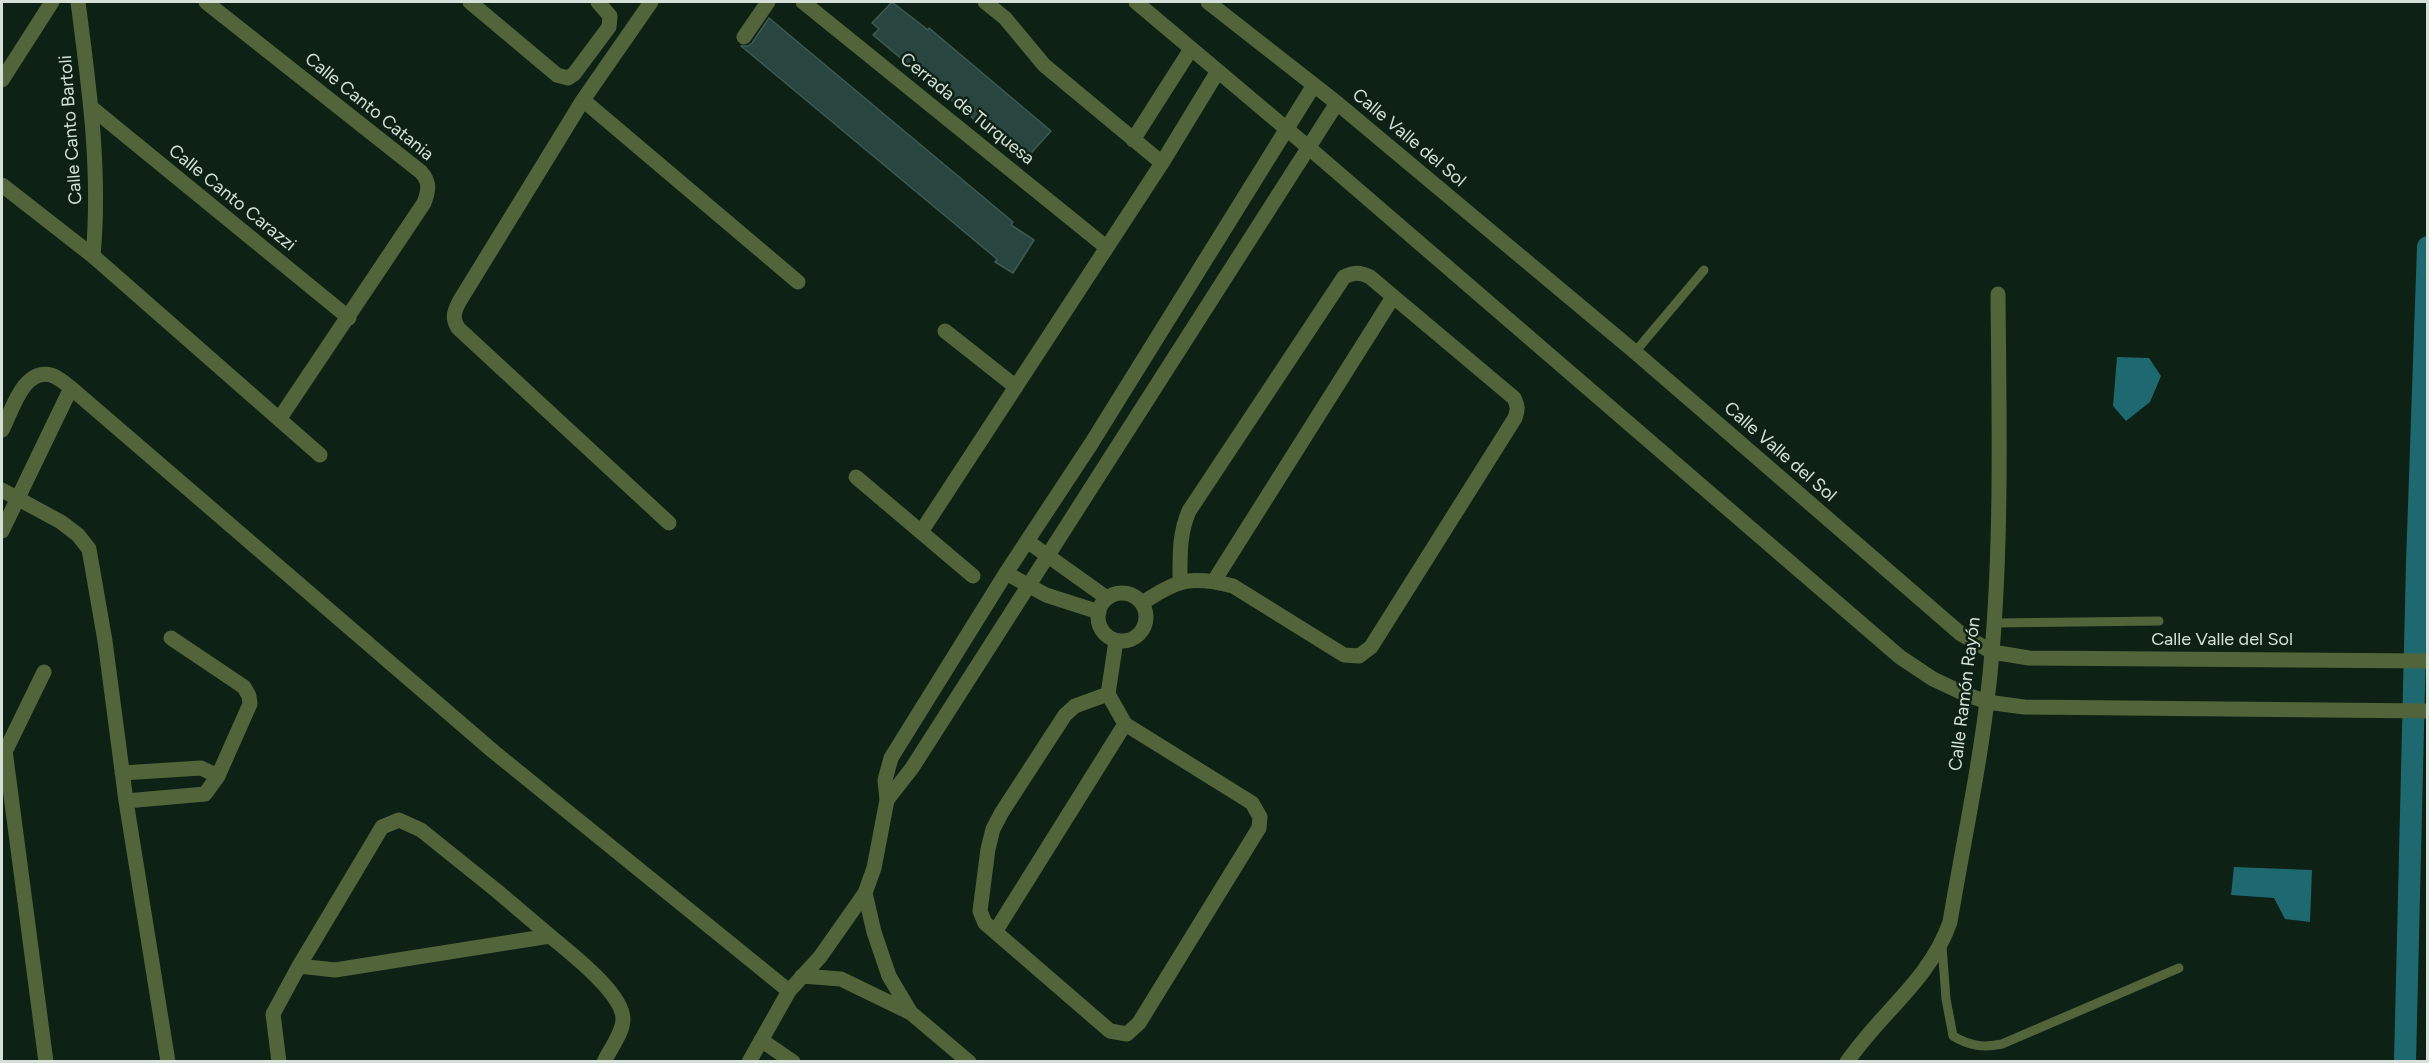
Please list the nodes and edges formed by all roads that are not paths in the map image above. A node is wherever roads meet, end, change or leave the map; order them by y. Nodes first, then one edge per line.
1 (52, 2) edge
2 (78, 2) edge
3 (206, 2) edge
4 (470, 2) edge
5 (598, 2) edge
6 (651, 2) edge
7 (768, 2) edge
8 (803, 2) edge
9 (986, 2) edge
10 (1136, 2) edge
11 (1208, 2) edge
12 (744, 37) dead end
13 (1191, 49) junction
14 (1218, 71) junction
15 (2, 80) edge
16 (1314, 85) junction
17 (583, 100) junction
18 (1337, 103) junction
19 (92, 108) junction
20 (1287, 129) junction
21 (1133, 140) junction
22 (1308, 147) junction
23 (1162, 163) junction
24 (2, 185) edge
25 (1106, 247) junction
26 (93, 256) junction
27 (1704, 270) dead end
28 (798, 282) dead end
29 (1998, 294) dead end
30 (1394, 297) junction
31 (349, 318) junction
32 (945, 331) dead end
33 (1635, 352) junction
34 (1016, 387) junction
35 (71, 388) junction
36 (280, 418) junction
37 (2, 430) edge
38 (320, 455) dead end
39 (856, 477) dead end
40 (2, 490) edge
41 (18, 499) junction
42 (669, 523) dead end
43 (2, 531) edge
44 (921, 532) junction
45 (1027, 541) junction
46 (1048, 555) junction
47 (1006, 573) junction
48 (973, 576) dead end
49 (1180, 581) junction
50 (1214, 581) junction
51 (1028, 586) junction
52 (1107, 598) junction
53 (1142, 603) junction
54 (1099, 612) junction
55 (2159, 621) dead end
56 (1994, 623) junction
57 (171, 638) dead end
58 (1116, 640) junction
59 (1992, 652) junction
60 (2427, 661) edge
61 (44, 672) dead end
62 (1108, 694) junction
63 (1988, 702) junction
64 (2427, 711) edge
65 (1125, 724) junction
66 (3, 754) edge
67 (122, 773) junction
68 (218, 776) junction
69 (887, 800) junction
70 (126, 801) junction
71 (865, 893) junction
72 (995, 932) junction
73 (550, 936) junction
74 (1942, 946) junction
75 (299, 966) junction
76 (2179, 968) dead end
77 (802, 976) junction
78 (789, 991) junction
79 (911, 1013) junction
80 (761, 1040) junction
81 (46, 1062) edge
82 (168, 1062) edge
83 (279, 1062) edge
84 (604, 1062) edge
85 (749, 1062) edge
86 (793, 1062) edge
87 (969, 1062) edge
88 (1847, 1062) edge

1 - 15 street
2 - 19 street, Calle Canto Bartoli
3 - 31 street, Calle Canto Catania
4 - 5 street
6 - 17 street
7 - 12 street
8 - 25 street, Cerrada de Turquesa
9 - 21 street
10 - 13 street
11 - 16 street, Calle Valle del Sol
13 - 14 street
13 - 21 street
14 - 20 street
14 - 23 street
16 - 18 street, Calle Valle del Sol
16 - 20 street
17 - 28 street
17 - 42 street
18 - 22 street
18 - 33 street, Calle Valle del Sol
19 - 26 street, Calle Canto Bartoli
19 - 31 street, Calle Canto Carazzi
20 - 22 street
20 - 45 street
21 - 23 street
22 - 46 street
22 - 63 street
23 - 25 street
24 - 26 street
25 - 34 street
26 - 36 street
27 - 33 lane
29 - 56 street, Calle Ramón Rayón
30 - 49 street
30 - 50 street
30 - 50 street
31 - 36 street, Calle Canto Catania
32 - 34 street
33 - 59 street, Calle Valle del Sol
34 - 44 street
35 - 37 street
35 - 41 street
35 - 78 street
36 - 38 street
39 - 44 street
40 - 41 street
41 - 43 street
41 - 67 street
44 - 48 street
45 - 46 street
45 - 47 street
46 - 51 street
46 - 52 street
47 - 51 street
47 - 69 street
49 - 50 street
49 - 53 street
51 - 54 street
51 - 69 street
52 - 53 street
52 - 54 street
53 - 58 street
54 - 58 street
55 - 56 lane
56 - 59 street, Calle Ramón Rayón
57 - 68 street
58 - 62 street
59 - 60 street, Calle Valle del Sol
59 - 63 street, Calle Ramón Rayón
61 - 66 street
62 - 65 street
62 - 72 street
63 - 64 street
63 - 74 street, Calle Ramón Rayón
65 - 72 street
65 - 72 street
66 - 81 street
67 - 68 street
67 - 70 street
68 - 70 street
69 - 71 street
70 - 82 street
71 - 77 street
71 - 79 street
73 - 75 street
73 - 75 street
73 - 84 street
74 - 76 lane
74 - 88 street, Calle Ramón Rayón
75 - 83 street
77 - 78 street
77 - 79 street
78 - 80 street
79 - 87 street
80 - 85 street
80 - 86 street

